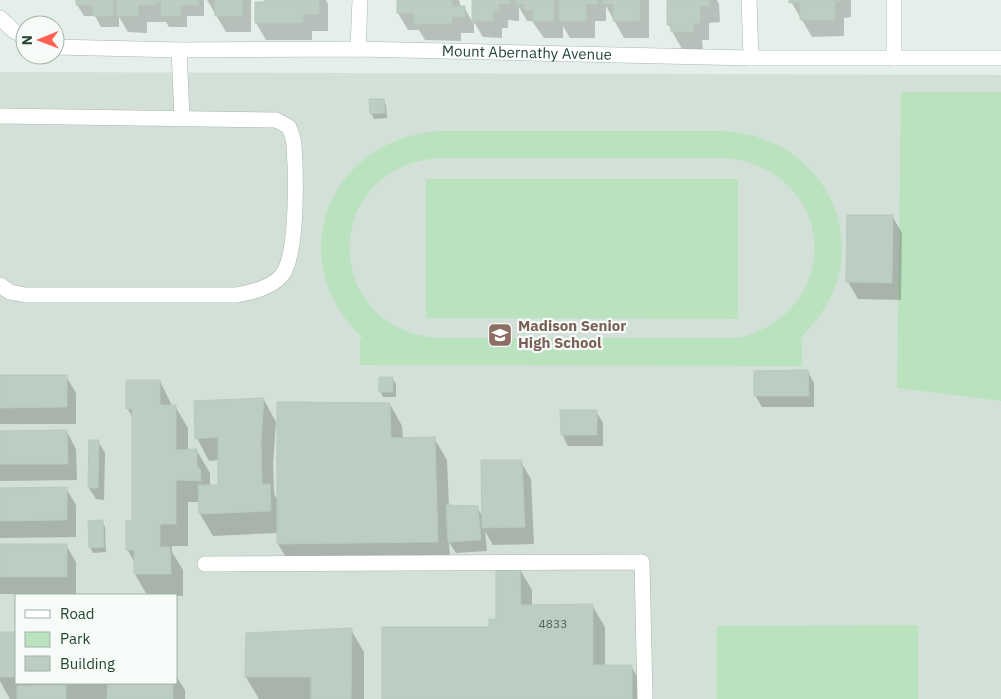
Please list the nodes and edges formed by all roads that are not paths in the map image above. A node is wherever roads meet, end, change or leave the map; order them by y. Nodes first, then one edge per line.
1 (360, 0) edge
2 (749, 0) edge
3 (894, 0) edge
4 (0, 18) edge
5 (15, 32) edge
6 (65, 47) edge
7 (358, 49) junction
8 (178, 50) junction
9 (750, 58) junction
10 (894, 58) junction
11 (1001, 58) edge
12 (0, 116) edge
13 (182, 118) junction
14 (0, 285) edge
15 (204, 564) dead end
16 (645, 699) edge

1 - 7 street
2 - 9 street
3 - 10 street
4 - 5 street
6 - 8 street, Mount Abernathy Avenue
7 - 8 street, Mount Abernathy Avenue
7 - 9 street, Mount Abernathy Avenue
8 - 13 street
9 - 10 street, Mount Abernathy Avenue
10 - 11 street, Mount Abernathy Avenue
12 - 13 street
13 - 14 street
15 - 16 street

